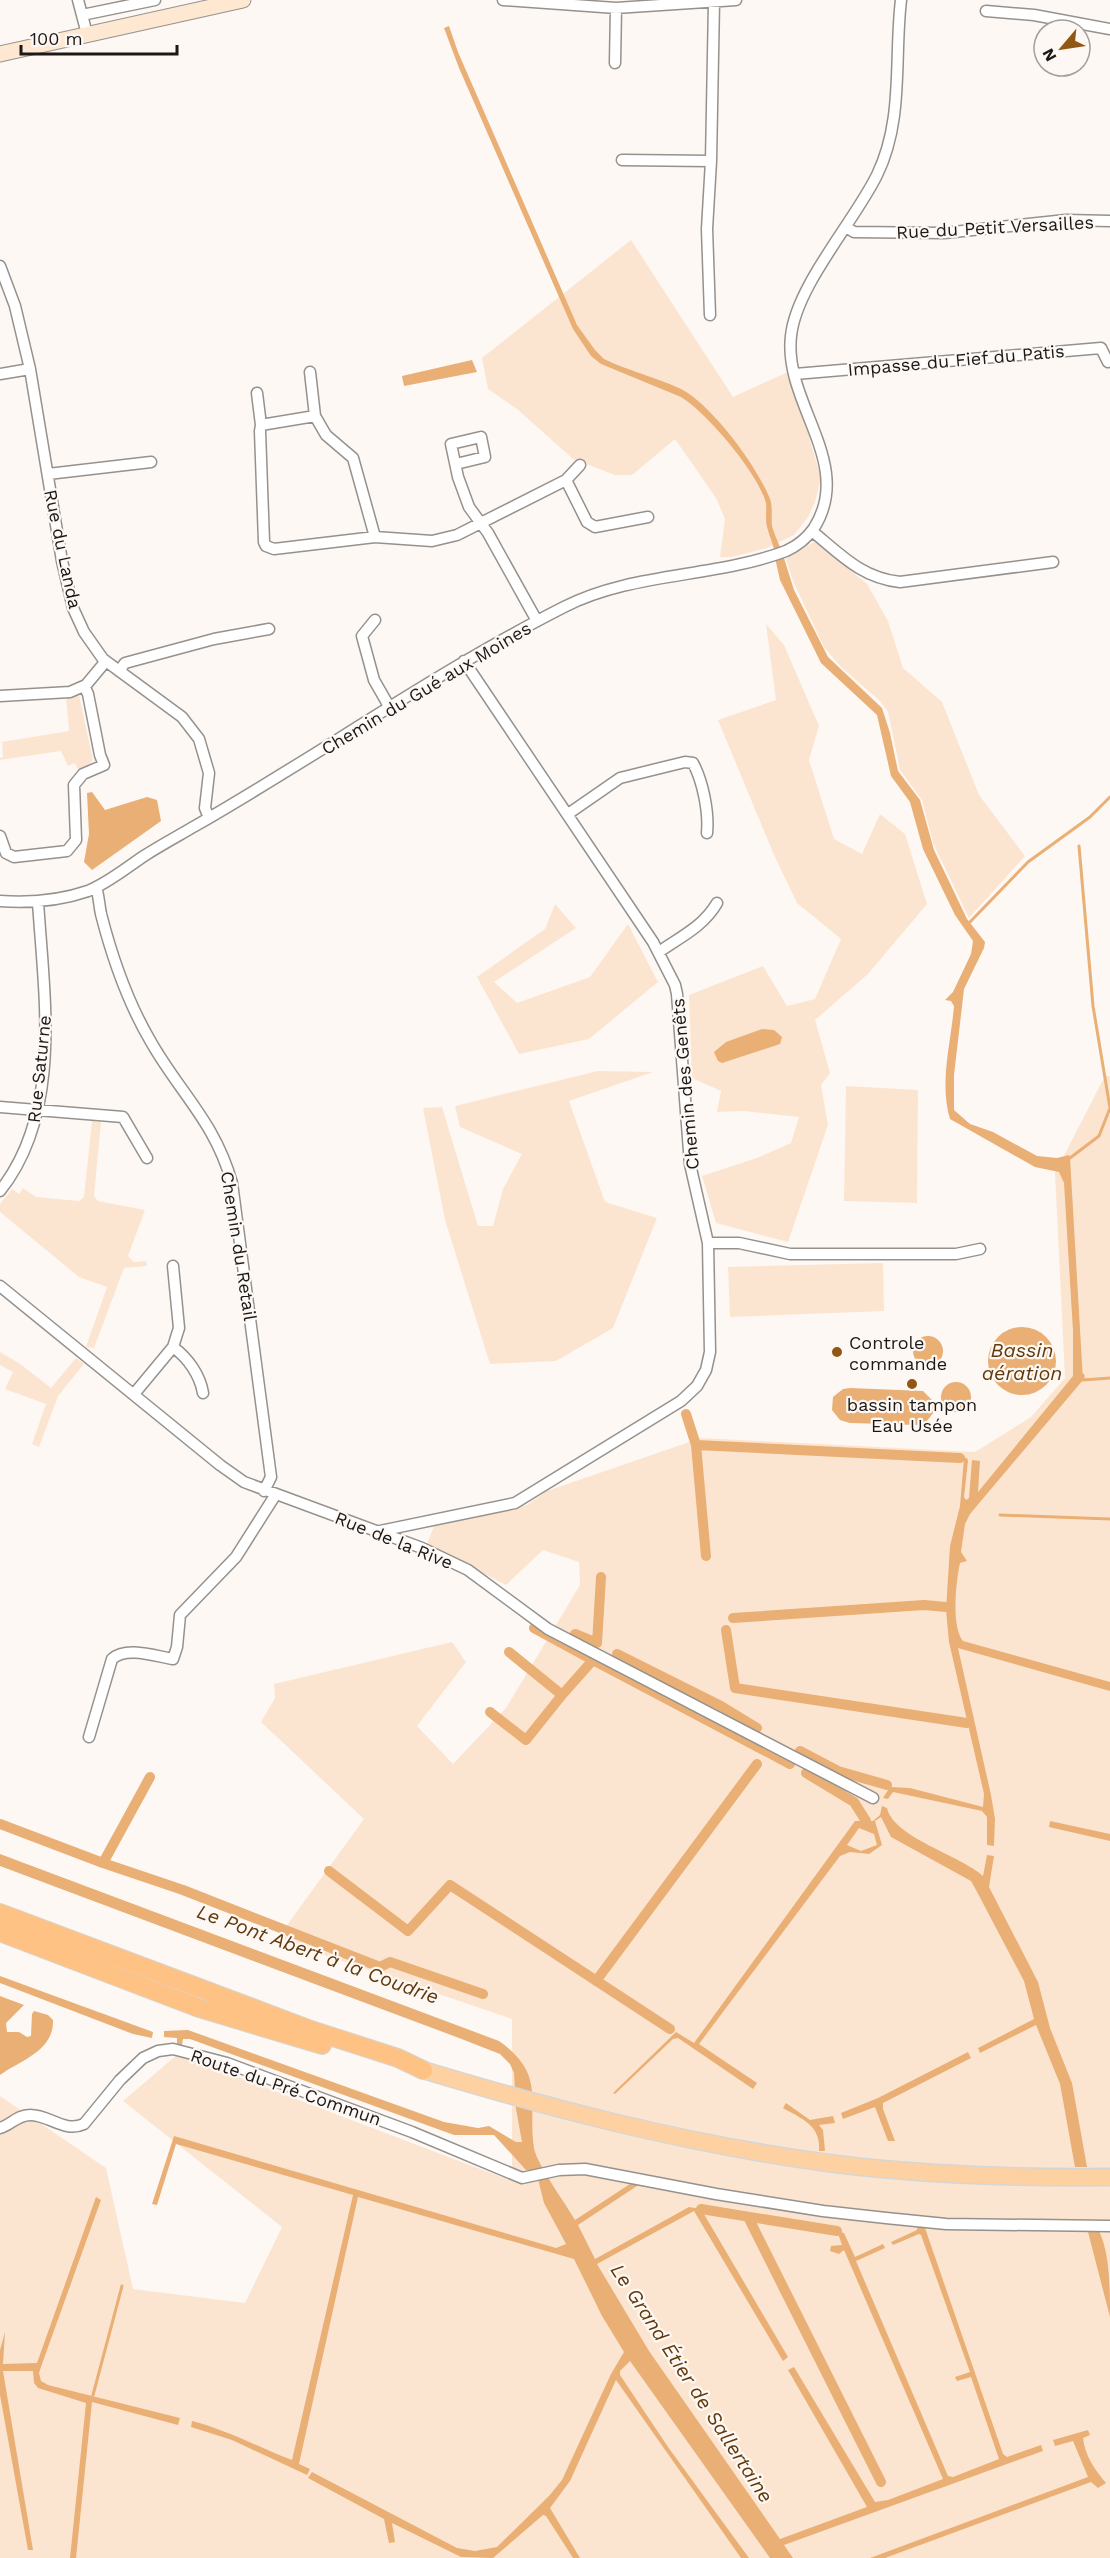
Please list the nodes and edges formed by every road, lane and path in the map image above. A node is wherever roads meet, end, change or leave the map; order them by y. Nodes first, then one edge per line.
1 (78, 0) edge
2 (155, 0) edge
3 (243, 0) edge
4 (502, 0) edge
5 (736, 0) edge
6 (901, 0) edge
7 (714, 2) junction
8 (574, 3) edge
9 (616, 8) junction
10 (986, 11) dead end
11 (82, 15) junction
12 (1110, 28) edge
13 (87, 34) junction
14 (0, 54) edge
15 (615, 63) dead end
16 (622, 160) dead end
17 (711, 161) junction
18 (1110, 221) edge
19 (846, 227) junction
20 (0, 266) edge
21 (710, 315) dead end
22 (1108, 362) dead end
23 (30, 369) junction
24 (310, 372) dead end
25 (0, 374) edge
26 (795, 374) junction
27 (257, 393) dead end
28 (315, 416) junction
29 (261, 425) junction
30 (151, 462) dead end
31 (456, 464) dead end
32 (580, 465) dead end
33 (48, 474) junction
34 (566, 480) junction
35 (648, 517) dead end
36 (480, 524) junction
37 (812, 531) junction
38 (375, 537) junction
39 (1053, 562) dead end
40 (375, 620) dead end
41 (537, 621) junction
42 (269, 629) dead end
43 (106, 661) junction
44 (464, 661) junction
45 (119, 670) junction
46 (84, 686) junction
47 (0, 696) edge
48 (390, 708) junction
49 (568, 814) junction
50 (209, 818) junction
51 (707, 833) dead end
52 (0, 836) edge
53 (96, 887) junction
54 (0, 901) edge
55 (38, 902) junction
56 (717, 903) dead end
57 (658, 952) junction
58 (0, 1107) edge
59 (36, 1109) junction
60 (147, 1158) dead end
61 (0, 1191) edge
62 (708, 1243) junction
63 (980, 1249) dead end
64 (173, 1266) dead end
65 (0, 1286) edge
66 (173, 1347) junction
67 (204, 1393) dead end
68 (134, 1394) junction
69 (264, 1491) junction
70 (276, 1494) junction
71 (375, 1532) junction
72 (89, 1737) dead end
73 (873, 1798) dead end
74 (0, 1913) edge
75 (0, 1932) edge
76 (423, 2070) junction
77 (0, 2128) edge
78 (1110, 2177) edge
79 (1110, 2226) edge

1 - 11 street
2 - 11 street
3 - 13 main road
4 - 8 street
5 - 7 street
6 - 19 street, Chemin du Gué aux Moines
7 - 9 street
7 - 17 street
8 - 9 street
9 - 15 street
10 - 12 street
11 - 13 street
13 - 14 main road
16 - 17 street
17 - 21 street
18 - 19 street, Rue du Petit Versailles
19 - 26 street, Chemin du Gué aux Moines
20 - 23 street, Rue du Landa
22 - 26 street, Impasse du Fief du Patis
23 - 25 street
23 - 33 street, Rue du Landa
24 - 28 street
26 - 37 street, Chemin du Gué aux Moines
27 - 29 street
28 - 29 street
28 - 38 street
29 - 38 street
30 - 33 street
31 - 36 street
32 - 34 street
33 - 43 street, Rue du Landa
34 - 35 street
34 - 36 street
36 - 38 street
36 - 41 street
37 - 39 street
37 - 41 street, Chemin du Gué aux Moines
40 - 48 street
41 - 44 street, Chemin du Gué aux Moines
42 - 45 street
43 - 45 street, Rue du Landa
43 - 46 street
44 - 48 street, Chemin du Gué aux Moines
44 - 49 street, Chemin des Genêts
45 - 50 street, Rue du Landa
46 - 47 street
46 - 52 street
48 - 50 street, Chemin du Gué aux Moines
49 - 51 street
49 - 57 street, Chemin des Genêts
50 - 53 street, Chemin du Gué aux Moines
53 - 55 street, Chemin du Gué aux Moines
53 - 69 street, Chemin du Retail
54 - 55 street, Chemin du Gué aux Moines
55 - 59 street, Rue Saturne
56 - 57 street
57 - 62 street, Chemin des Genêts
58 - 59 street
59 - 60 street
59 - 61 street, Rue Saturne
62 - 63 street
62 - 71 street, Chemin des Genêts
64 - 66 street
65 - 68 street, Rue de la Rive
66 - 67 street
66 - 68 street
68 - 69 street, Rue de la Rive
69 - 70 street, Rue de la Rive
70 - 71 street, Rue de la Rive
70 - 72 street
71 - 73 street, Rue de la Rive
74 - 76 highway
75 - 76 highway
76 - 78 main road
77 - 79 street, Route du Pré Commun

